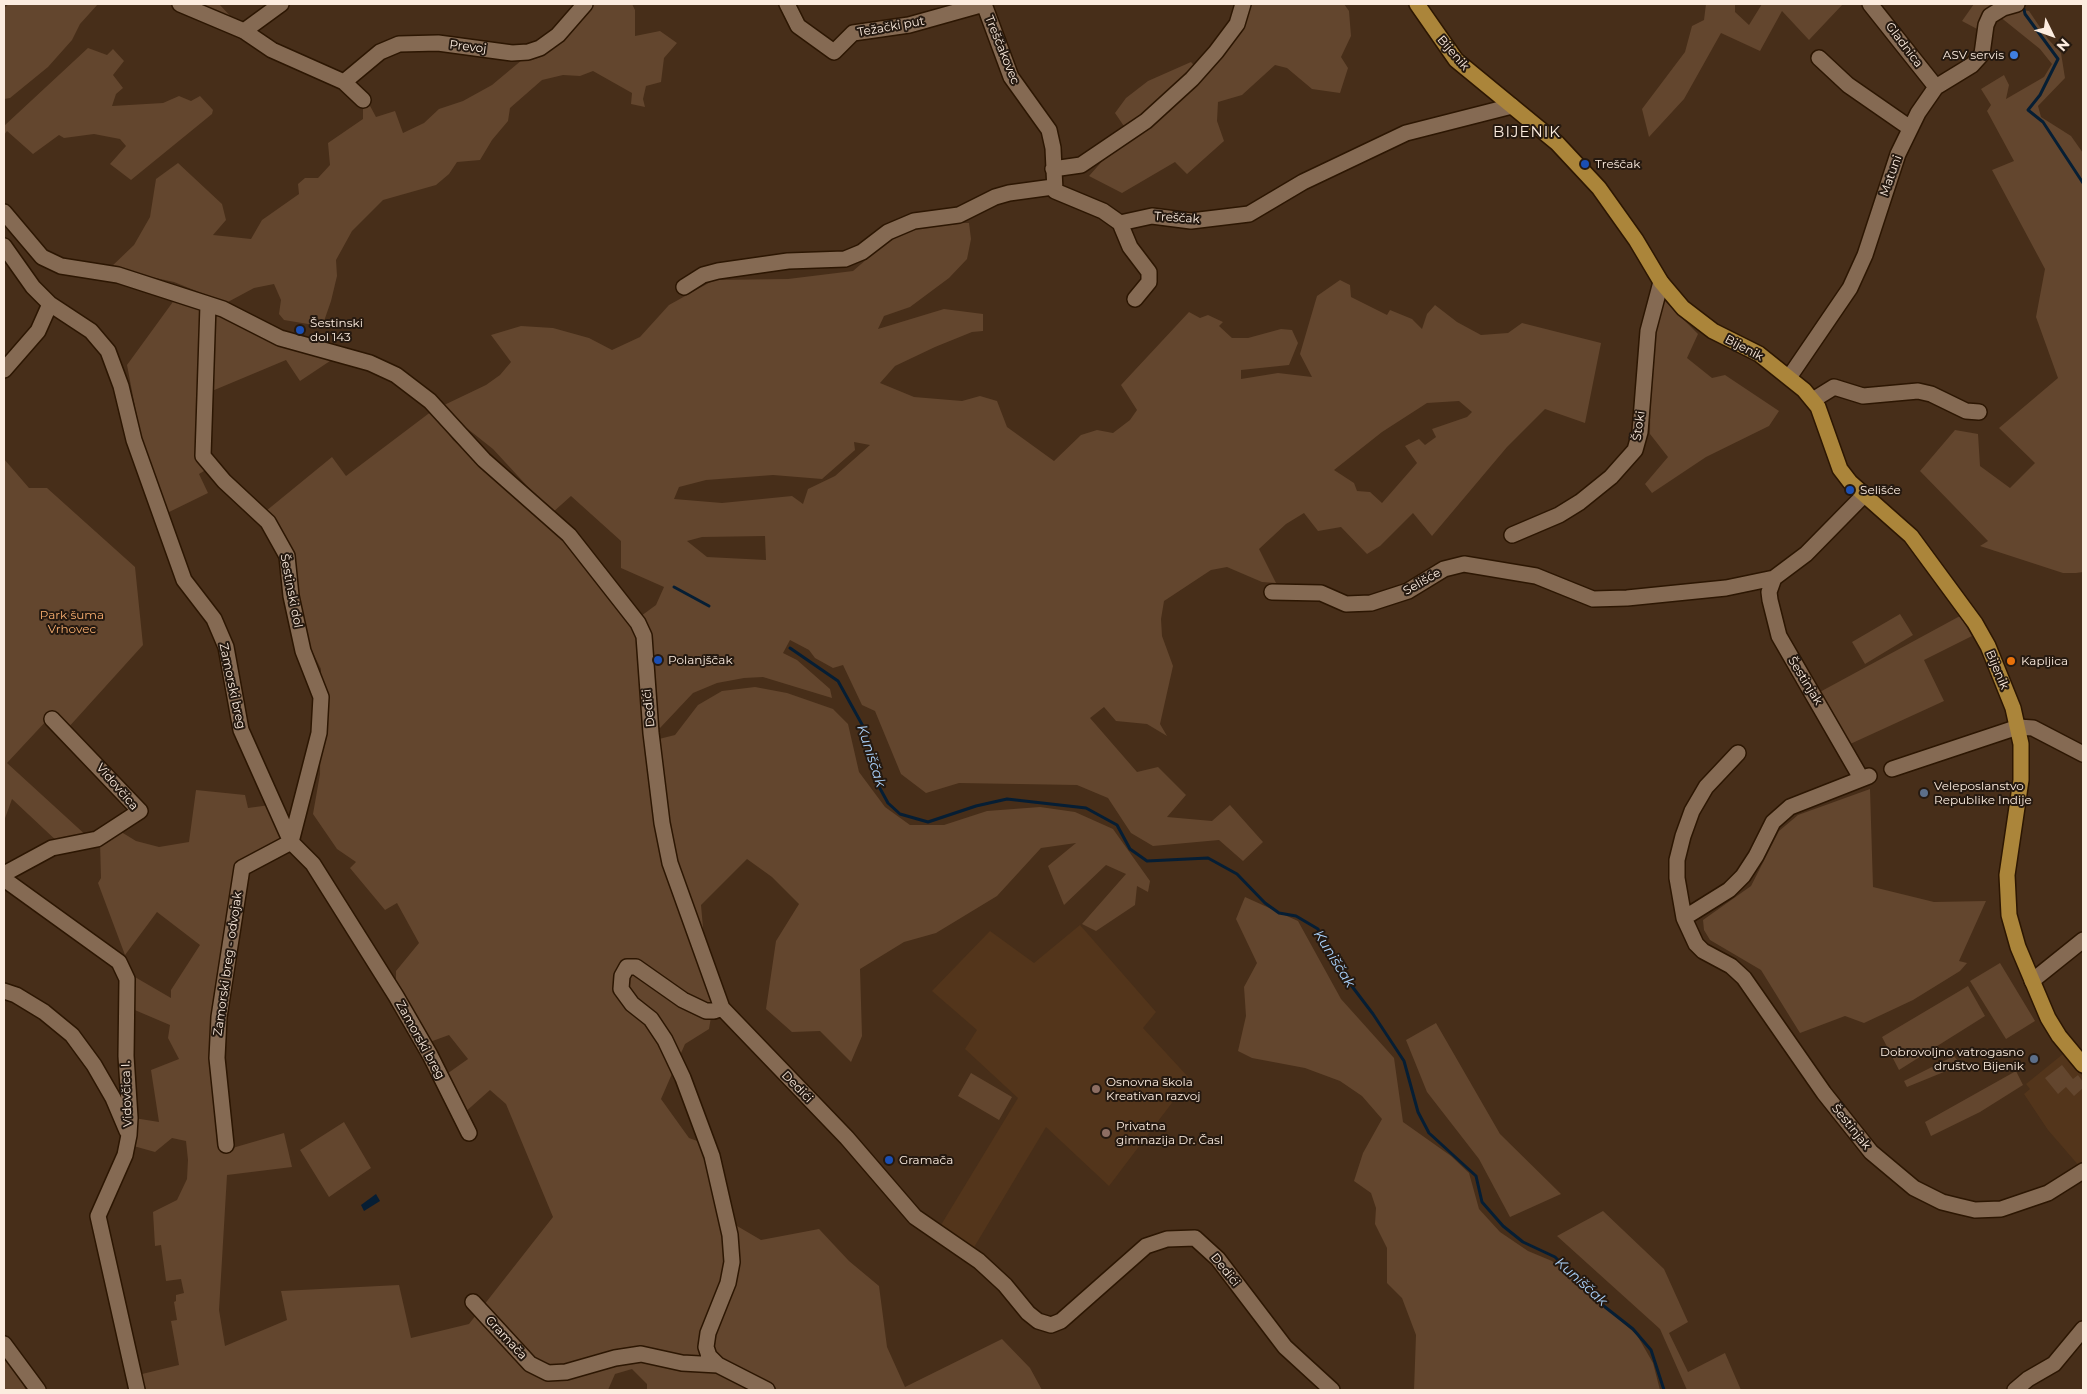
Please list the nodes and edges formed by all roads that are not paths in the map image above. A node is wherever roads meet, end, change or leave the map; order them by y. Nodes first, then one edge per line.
1 (180, 4) edge
2 (281, 4) edge
3 (585, 4) edge
4 (787, 4) edge
5 (984, 4) edge
6 (1243, 4) edge
7 (1417, 4) edge
8 (1870, 4) edge
9 (2017, 4) edge
10 (244, 31) junction
11 (1819, 58) dead end
12 (344, 82) junction
13 (1936, 87) junction
14 (363, 100) dead end
15 (1512, 106) junction
16 (1910, 128) junction
17 (1053, 169) junction
18 (1053, 187) junction
19 (4, 212) edge
20 (1120, 222) junction
21 (4, 246) edge
22 (1661, 282) junction
23 (684, 288) dead end
24 (1135, 299) dead end
25 (50, 304) junction
26 (208, 304) junction
27 (4, 370) edge
28 (1790, 376) junction
29 (1813, 400) junction
30 (1979, 412) dead end
31 (1864, 495) junction
32 (1512, 535) dead end
33 (1774, 578) junction
34 (1272, 592) dead end
35 (52, 719) dead end
36 (2018, 727) junction
37 (1738, 753) dead end
38 (2083, 754) edge
39 (1892, 769) dead end
40 (291, 842) junction
41 (4, 874) edge
42 (4, 879) edge
43 (1684, 918) junction
44 (2083, 940) edge
45 (2032, 981) junction
46 (4, 991) edge
47 (722, 1008) junction
48 (2083, 1065) edge
49 (469, 1133) dead end
50 (129, 1134) junction
51 (226, 1145) dead end
52 (2083, 1171) edge
53 (473, 1302) dead end
54 (2083, 1329) edge
55 (4, 1344) edge
56 (718, 1365) junction
57 (38, 1390) edge
58 (136, 1390) edge
59 (768, 1390) edge
60 (1332, 1390) edge
61 (2015, 1390) edge

1 - 10 street
2 - 10 street
3 - 12 street, Prevoj
4 - 5 street, Težački put
5 - 17 street, Treščakovec
6 - 17 street
7 - 15 main road, Bijenik
8 - 13 street, Gladnica
9 - 13 street, Matuni
10 - 12 street
11 - 16 street
12 - 14 street
13 - 16 street, Matuni
15 - 20 street, Treščak
15 - 22 main road, Bijenik
16 - 28 street, Matuni
17 - 18 street, Treščakovec
18 - 20 street
18 - 23 street
19 - 26 street
20 - 24 street
21 - 25 street, Zamorski breg
22 - 28 main road, Bijenik
22 - 32 street, Štoki
25 - 27 street
25 - 40 street, Zamorski breg
26 - 40 street, Šestinski dol
26 - 47 street, Dedići
28 - 29 main road, Bijenik
29 - 30 street
29 - 31 main road, Bijenik
31 - 33 street, Selišće
31 - 36 main road, Bijenik
33 - 34 street, Selišće
33 - 43 street, Šestinjak
35 - 41 street, Vidovčica
36 - 38 street
36 - 39 street
36 - 45 main road, Bijenik
37 - 43 street, Šestinjak
40 - 49 street, Zamorski breg
40 - 51 street, Zamorski breg - odvojak
42 - 50 street, Vidovčica I.
43 - 52 street, Šestinjak
44 - 45 street
45 - 48 main road, Bijenik
46 - 50 street
47 - 56 street
47 - 60 street, Dedići
50 - 58 street, Vidovčica I.
53 - 56 street, Gramača
54 - 61 street
55 - 57 street
56 - 59 street, Gramača

